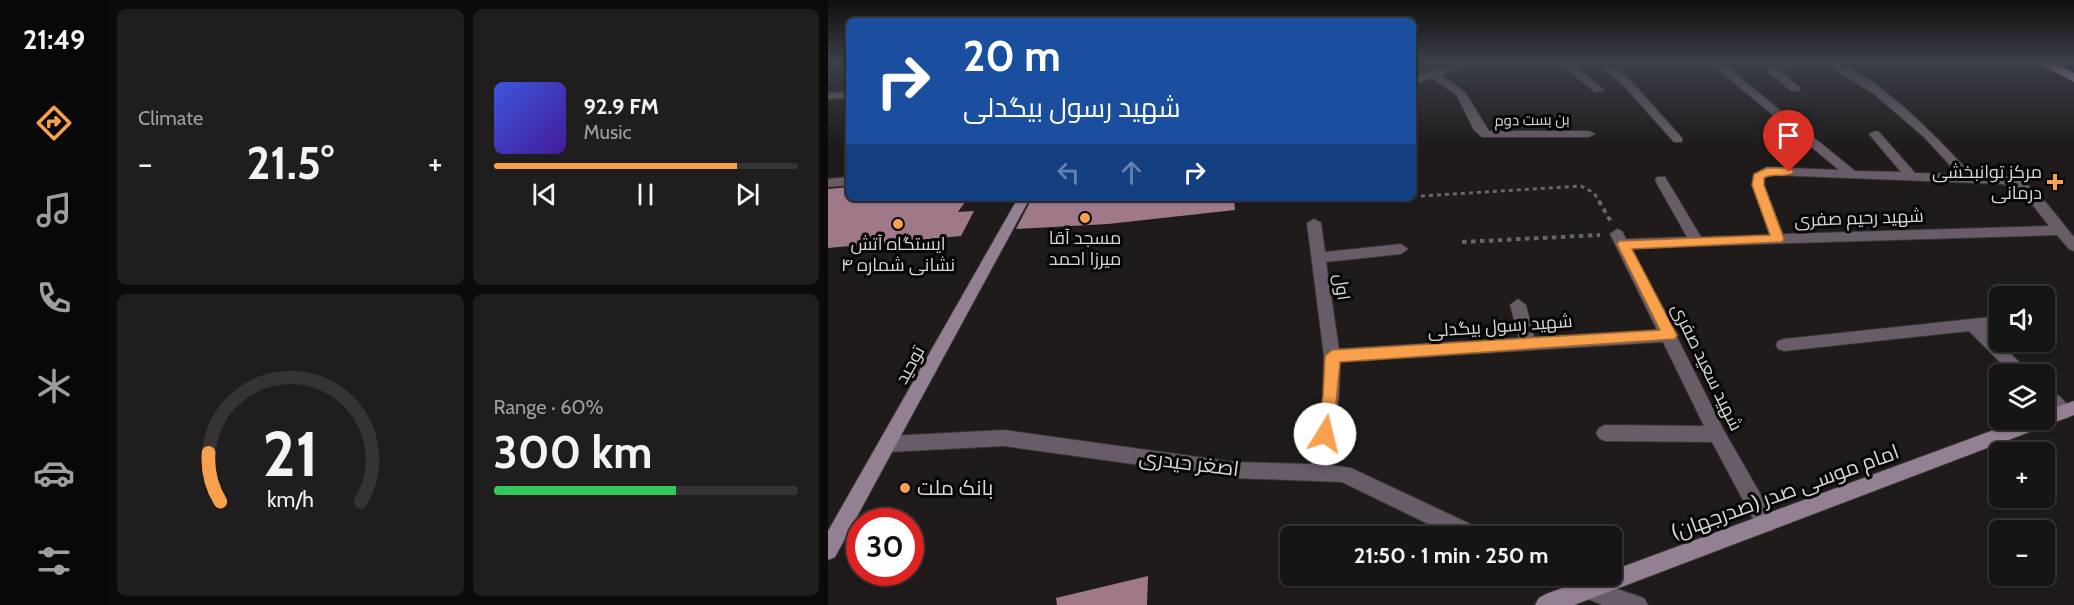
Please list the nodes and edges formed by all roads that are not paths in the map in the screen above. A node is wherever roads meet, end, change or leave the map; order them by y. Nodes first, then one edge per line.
1 (1456, 90) edge
2 (1634, 90) edge
3 (1749, 90) edge
4 (1875, 90) edge
5 (846, 95) edge
6 (828, 96) edge
7 (1589, 134) dead end
8 (1875, 134) dead end
9 (1678, 140) dead end
10 (1853, 175) junction
11 (1912, 177) junction
12 (1969, 179) junction
13 (1661, 180) dead end
14 (846, 181) edge
15 (828, 183) edge
16 (1022, 201) edge
17 (1314, 224) dead end
18 (2060, 230) junction
19 (1620, 239) joint
20 (1778, 239) junction
21 (1697, 242) junction
22 (2074, 246) edge
23 (1401, 249) dead end
24 (1318, 258) junction
25 (1518, 305) dead end
26 (1989, 323) edge
27 (1972, 325) junction
28 (1670, 335) junction
29 (1528, 344) junction
30 (1784, 345) dead end
31 (1332, 356) junction
32 (2013, 364) edge
33 (2055, 401) edge
34 (2068, 410) edge
35 (2014, 430) edge
36 (1605, 433) dead end
37 (1717, 434) junction
38 (889, 444) junction
39 (1319, 473) junction
40 (1766, 523) junction
41 (1453, 526) edge
42 (828, 550) edge
43 (1578, 586) edge
44 (1586, 590) junction
45 (1546, 605) edge
46 (1637, 605) edge

1 - 7 street, بن بست دوم
2 - 9 street
3 - 10 street
4 - 12 street
5 - 6 street
8 - 11 street
10 - 11 street
10 - 20 street
11 - 12 street
12 - 18 street
13 - 21 street
14 - 15 street
16 - 38 main road, توحید
17 - 24 street, اول
18 - 20 street, شهید رحیم صفری
18 - 22 street
19 - 21 street, شهید رحیم صفری
19 - 28 street, شهید سعید صفری
20 - 21 street, شهید رحیم صفری
23 - 24 street
24 - 31 street, اول
25 - 29 street
26 - 27 street
27 - 30 street
27 - 32 street
28 - 29 street, شهید رسول بیگدلی
28 - 37 street, شهید سعید صفری
29 - 31 street, شهید رسول بیگدلی
31 - 39 street, اول
33 - 34 street
35 - 40 main road, (صدرجهان) امام موسی صدر
36 - 37 street
37 - 40 street, شهید سعید صفری
38 - 39 street, اصغر حیدری
38 - 42 main road, توحید
39 - 41 street, اصغر حیدری
40 - 44 main road, (صدرجهان) امام موسی صدر
43 - 44 street
44 - 45 main road, (صدرجهان) امام موسی صدر
44 - 46 street

